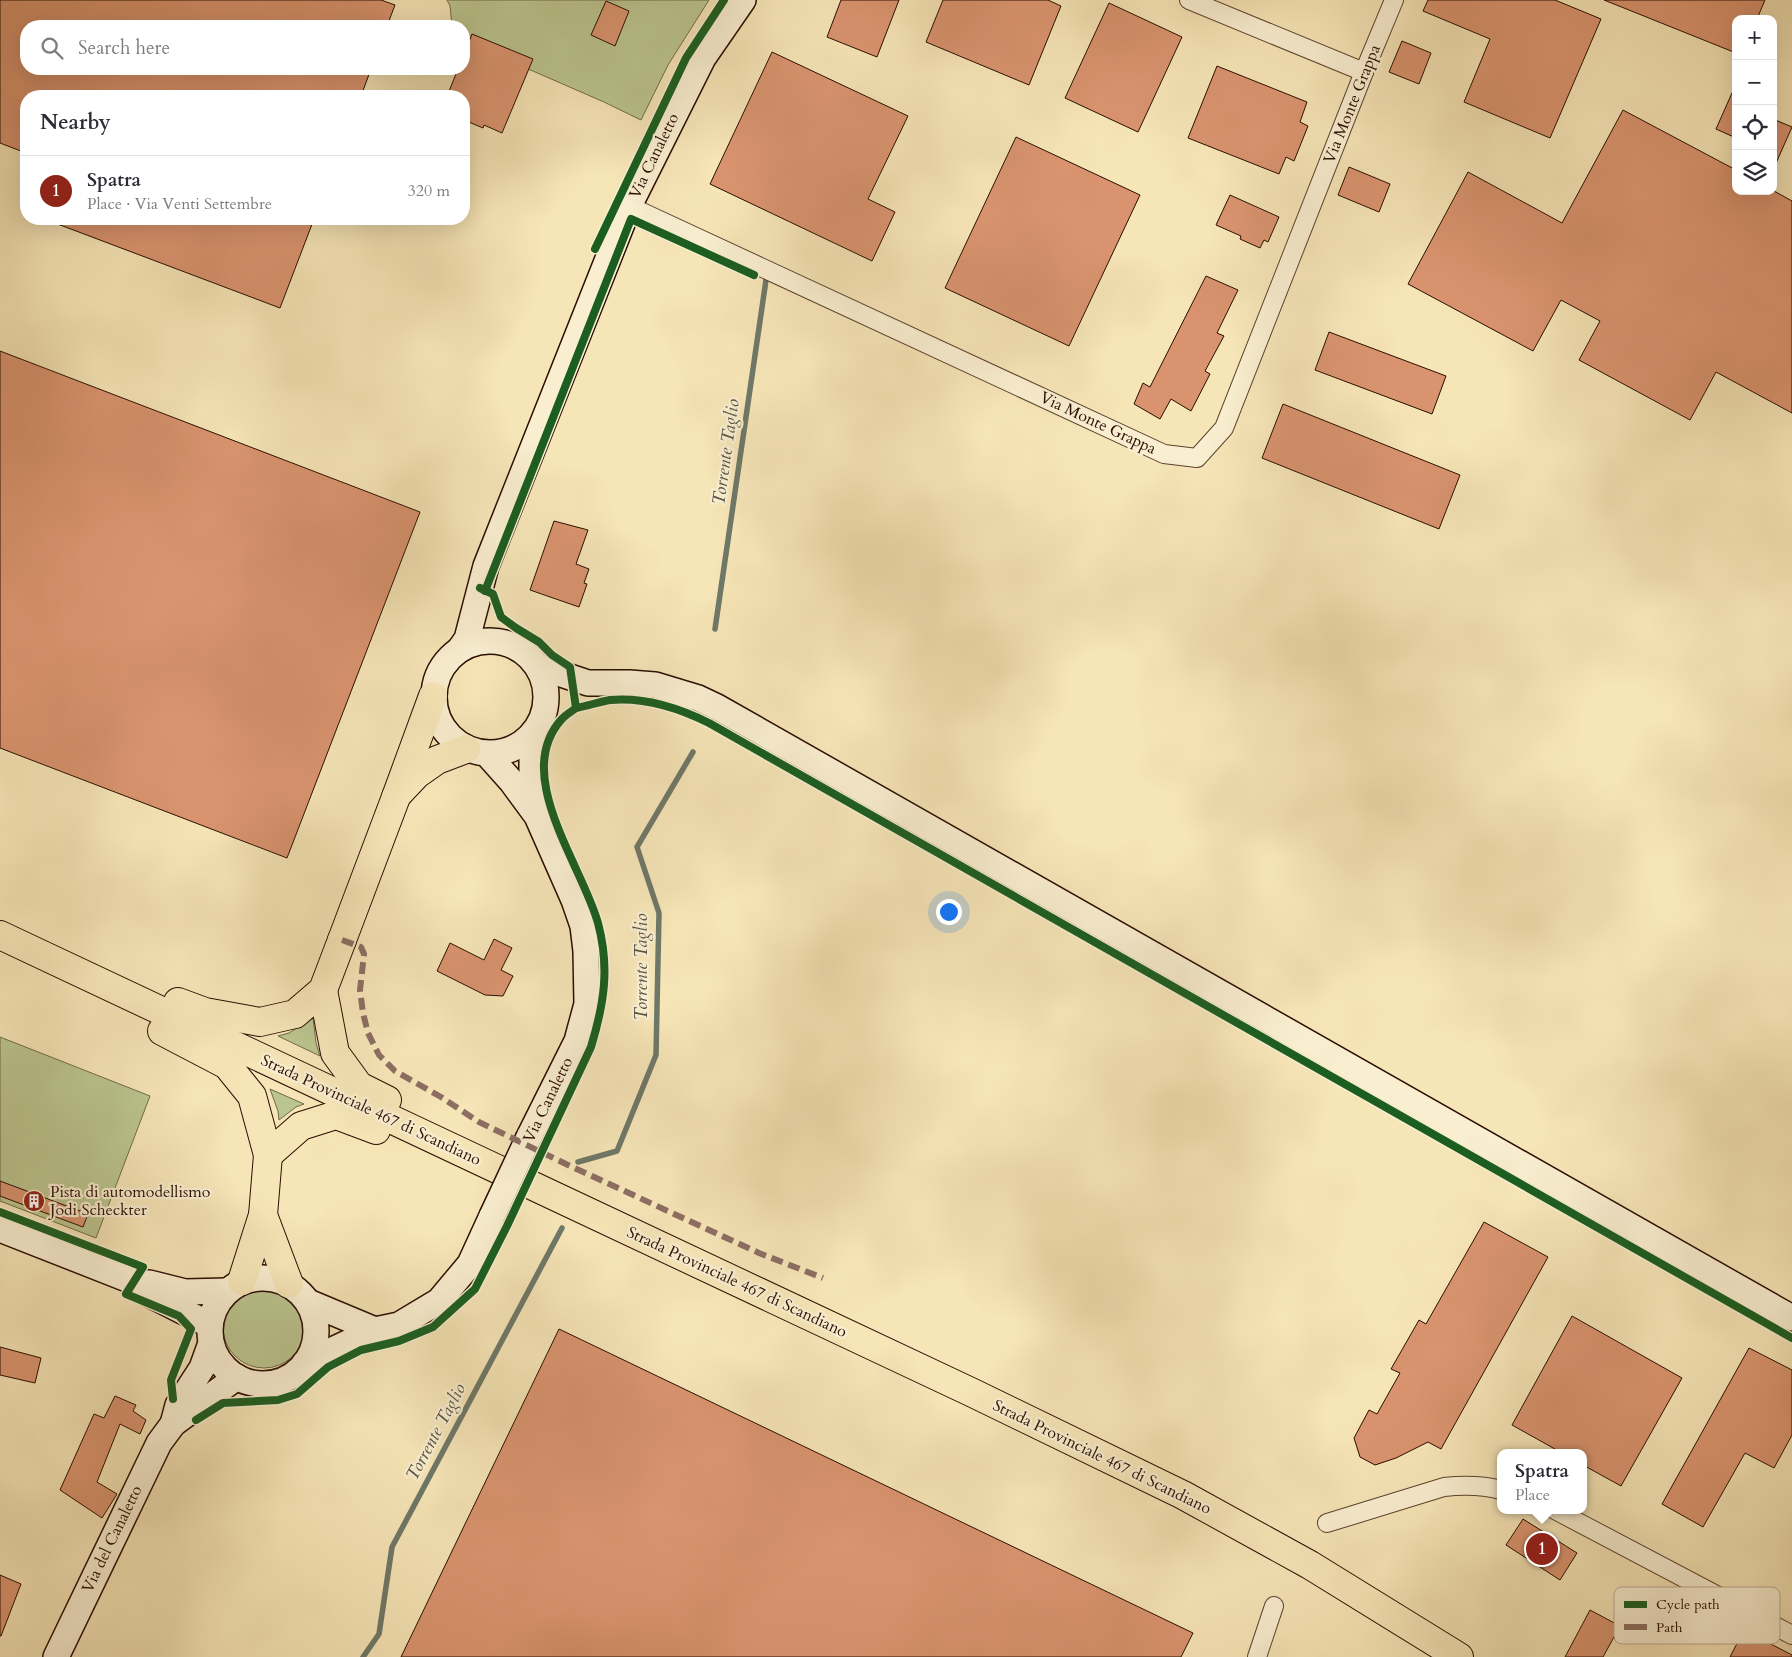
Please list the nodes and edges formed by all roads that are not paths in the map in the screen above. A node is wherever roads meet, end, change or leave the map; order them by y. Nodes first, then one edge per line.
1 (743, 0) edge
2 (1189, 0) edge
3 (1394, 0) edge
4 (1364, 72) junction
5 (629, 206) junction
6 (476, 601) junction
7 (515, 647) junction
8 (460, 649) junction
9 (537, 666) junction
10 (588, 682) junction
11 (433, 696) junction
12 (545, 710) junction
13 (532, 736) junction
14 (476, 751) junction
15 (396, 797) junction
16 (537, 816) junction
17 (10, 940) edge
18 (323, 990) junction
19 (268, 1155) junction
20 (562, 1200) junction
21 (263, 1216) junction
22 (0, 1229) edge
23 (140, 1284) junction
24 (235, 1286) junction
25 (298, 1293) junction
26 (1792, 1318) edge
27 (375, 1330) junction
28 (210, 1334) junction
29 (305, 1363) junction
30 (237, 1378) junction
31 (173, 1424) junction
32 (1497, 1489) edge
33 (1563, 1514) edge
34 (1327, 1523) dead end
35 (1701, 1587) edge
36 (1274, 1606) dead end
37 (1780, 1629) edge
38 (1792, 1635) edge
39 (56, 1657) edge
40 (1258, 1657) edge
41 (1460, 1657) edge

1 - 5 main road, Via Canaletto
2 - 4 street
3 - 4 street, Via Monte Grappa
4 - 5 street, Via Monte Grappa
5 - 6 main road, Via Canaletto
6 - 7 main road
6 - 8 main road, Via Canaletto
7 - 8 main road
7 - 9 main road
8 - 11 main road
9 - 10 main road
9 - 12 main road
10 - 12 main road
10 - 26 main road
11 - 14 main road
11 - 15 main road
12 - 13 main road
13 - 14 main road
13 - 16 main road, Via Canaletto
14 - 15 main road
14 - 16 main road, Via Canaletto
15 - 18 main road
16 - 27 main road, Via Canaletto, bridge
17 - 18 main road
17 - 19 main road
17 - 20 main road, Strada Provinciale 467 di Scandiano
18 - 20 main road
19 - 20 main road
19 - 21 main road
20 - 41 main road, Strada Provinciale 467 di Scandiano
21 - 24 main road
21 - 25 main road
22 - 23 main road
23 - 24 main road
23 - 28 main road
24 - 25 main road
24 - 28 main road
25 - 27 main road
25 - 29 main road
27 - 29 main road, Via Canaletto
28 - 30 main road
28 - 31 main road
29 - 30 main road
30 - 31 main road
31 - 39 main road, Via del Canaletto
32 - 34 street
33 - 35 street
36 - 40 street
37 - 38 street

